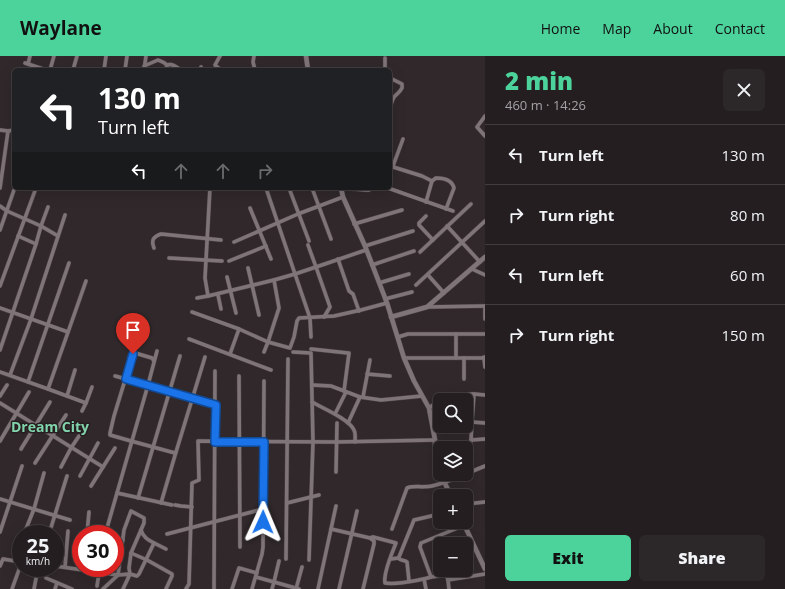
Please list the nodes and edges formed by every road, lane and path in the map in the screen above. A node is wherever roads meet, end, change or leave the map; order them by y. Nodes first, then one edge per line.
1 (30, 56) edge
2 (54, 56) edge
3 (77, 56) edge
4 (106, 56) edge
5 (127, 56) edge
6 (146, 56) edge
7 (220, 56) edge
8 (254, 56) edge
9 (306, 56) edge
10 (385, 58) dead end
11 (167, 65) joint
12 (40, 68) edge
13 (51, 68) edge
14 (74, 68) edge
15 (104, 68) edge
16 (125, 68) edge
17 (144, 68) edge
18 (178, 68) edge
19 (219, 68) edge
20 (254, 68) edge
21 (308, 68) edge
22 (385, 68) edge
23 (392, 79) edge
24 (392, 102) edge
25 (485, 116) edge
26 (0, 130) edge
27 (12, 130) edge
28 (8, 131) junction
29 (485, 136) edge
30 (403, 139) dead end
31 (392, 166) edge
32 (432, 181) junction
33 (0, 188) edge
34 (392, 189) edge
35 (14, 190) dead end
36 (35, 190) edge
37 (210, 190) edge
38 (267, 190) edge
39 (290, 190) edge
40 (313, 190) edge
41 (341, 190) edge
42 (343, 198) junction
43 (426, 202) junction
44 (471, 204) dead end
45 (0, 206) edge
46 (319, 206) junction
47 (48, 207) dead end
48 (250, 208) dead end
49 (446, 209) junction
50 (402, 210) dead end
51 (7, 211) junction
52 (453, 211) dead end
53 (298, 214) junction
54 (64, 215) dead end
55 (426, 216) dead end
56 (25, 218) junction
57 (485, 221) edge
58 (278, 223) junction
59 (354, 224) junction
60 (41, 226) junction
61 (447, 226) junction
62 (0, 230) edge
63 (259, 231) junction
64 (413, 231) dead end
65 (18, 236) junction
66 (58, 236) junction
67 (208, 239) junction
68 (331, 239) dead end
69 (221, 240) dead end
70 (433, 240) junction
71 (234, 242) dead end
72 (462, 242) junction
73 (36, 244) junction
74 (266, 246) junction
75 (154, 248) dead end
76 (365, 248) junction
77 (414, 251) dead end
78 (420, 252) dead end
79 (485, 257) edge
80 (170, 258) dead end
81 (271, 259) dead end
82 (338, 259) junction
83 (206, 260) junction
84 (222, 261) dead end
85 (229, 261) dead end
86 (480, 262) junction
87 (69, 263) dead end
88 (372, 266) junction
89 (316, 267) junction
90 (248, 268) dead end
91 (472, 269) junction
92 (295, 274) junction
93 (409, 274) dead end
94 (428, 275) junction
95 (485, 275) edge
96 (228, 277) dead end
97 (274, 280) junction
98 (86, 281) dead end
99 (379, 283) junction
100 (252, 285) junction
101 (416, 285) dead end
102 (0, 286) edge
103 (231, 291) junction
104 (412, 292) dead end
105 (444, 293) junction
106 (218, 295) junction
107 (208, 296) junction
108 (197, 298) dead end
109 (386, 301) junction
110 (485, 306) edge
111 (427, 307) junction
112 (0, 308) edge
113 (221, 309) dead end
114 (359, 311) junction
115 (192, 312) dead end
116 (12, 313) junction
117 (236, 313) dead end
118 (259, 315) dead end
119 (324, 317) junction
120 (391, 317) junction
121 (310, 318) junction
122 (31, 319) junction
123 (485, 319) edge
124 (48, 326) junction
125 (239, 329) junction
126 (68, 332) junction
127 (456, 334) junction
128 (485, 334) edge
129 (398, 336) junction
130 (312, 337) dead end
131 (189, 339) dead end
132 (268, 342) junction
133 (311, 343) dead end
134 (0, 350) edge
135 (156, 351) dead end
136 (311, 351) junction
137 (264, 352) dead end
138 (293, 352) dead end
139 (230, 354) junction
140 (180, 356) dead end
141 (205, 357) dead end
142 (404, 358) junction
143 (456, 358) junction
144 (464, 358) junction
145 (484, 358) edge
146 (288, 359) dead end
147 (370, 360) dead end
148 (154, 361) junction
149 (485, 367) edge
150 (75, 370) dead end
151 (271, 370) dead end
152 (215, 371) dead end
153 (0, 372) edge
154 (367, 374) junction
155 (10, 375) junction
156 (115, 376) dead end
157 (239, 376) dead end
158 (390, 376) dead end
159 (126, 379) junction
160 (464, 379) dead end
161 (28, 382) junction
162 (264, 382) dead end
163 (7, 385) dead end
164 (148, 385) junction
165 (312, 385) junction
166 (92, 387) dead end
167 (48, 389) junction
168 (345, 391) junction
169 (29, 392) dead end
170 (169, 392) junction
171 (474, 394) junction
172 (485, 395) edge
173 (0, 396) edge
174 (67, 396) junction
175 (422, 396) junction
176 (361, 397) junction
177 (192, 398) junction
178 (50, 402) dead end
179 (312, 402) junction
180 (0, 403) edge
181 (86, 403) junction
182 (216, 405) junction
183 (429, 408) junction
184 (473, 408) edge
185 (82, 411) dead end
186 (17, 414) junction
187 (335, 414) junction
188 (66, 415) dead end
189 (473, 422) edge
190 (337, 423) dead end
191 (348, 423) junction
192 (485, 423) edge
193 (36, 425) junction
194 (471, 433) edge
195 (52, 436) junction
196 (79, 436) dead end
197 (485, 438) edge
198 (435, 440) joint
199 (471, 440) joint
200 (0, 441) edge
201 (131, 442) junction
202 (215, 442) junction
203 (239, 442) junction
204 (264, 442) junction
205 (287, 442) junction
206 (313, 442) junction
207 (336, 442) junction
208 (355, 442) junction
209 (98, 443) dead end
210 (71, 448) junction
211 (115, 448) dead end
212 (153, 448) junction
213 (21, 449) dead end
214 (176, 452) junction
215 (90, 459) junction
216 (35, 463) dead end
217 (22, 466) dead end
218 (485, 466) edge
219 (61, 467) dead end
220 (103, 467) junction
221 (336, 472) dead end
222 (44, 473) dead end
223 (67, 476) dead end
224 (80, 476) dead end
225 (445, 483) junction
226 (92, 486) dead end
227 (448, 489) edge
228 (117, 493) junction
229 (319, 495) dead end
230 (311, 497) junction
231 (138, 498) junction
232 (0, 499) edge
233 (10, 502) junction
234 (485, 502) edge
235 (161, 503) junction
236 (287, 503) junction
237 (473, 503) edge
238 (192, 506) junction
239 (336, 506) dead end
240 (34, 509) junction
241 (263, 509) junction
242 (357, 511) dead end
243 (89, 512) dead end
244 (240, 515) junction
245 (55, 516) junction
246 (433, 516) edge
247 (70, 520) dead end
248 (215, 522) junction
249 (28, 525) edge
250 (52, 525) edge
251 (88, 525) edge
252 (108, 525) edge
253 (191, 528) junction
254 (331, 529) junction
255 (451, 529) edge
256 (467, 529) edge
257 (124, 530) edge
258 (141, 530) junction
259 (392, 530) dead end
260 (68, 531) dead end
261 (0, 532) edge
262 (166, 534) dead end
263 (352, 534) junction
264 (370, 538) junction
265 (154, 543) junction
266 (240, 547) dead end
267 (166, 549) dead end
268 (131, 553) junction
269 (398, 558) junction
270 (286, 559) dead end
271 (391, 559) junction
272 (146, 560) junction
273 (309, 560) dead end
274 (12, 561) edge
275 (279, 561) dead end
276 (0, 566) edge
277 (65, 567) joint
278 (302, 567) dead end
279 (72, 568) edge
280 (485, 569) edge
281 (124, 574) edge
282 (130, 574) junction
283 (485, 574) edge
284 (256, 575) junction
285 (16, 577) edge
286 (36, 577) edge
287 (99, 577) edge
288 (116, 577) edge
289 (431, 577) joint
290 (447, 577) edge
291 (46, 578) dead end
292 (424, 579) junction
293 (448, 580) junction
294 (408, 581) junction
295 (274, 582) junction
296 (57, 583) junction
297 (97, 586) dead end
298 (12, 589) edge
299 (34, 589) edge
300 (55, 589) edge
301 (72, 589) edge
302 (103, 589) edge
303 (123, 589) edge
304 (166, 589) edge
305 (186, 589) edge
306 (214, 589) edge
307 (232, 589) edge
308 (252, 589) edge
309 (272, 589) edge
310 (297, 589) edge
311 (318, 589) edge
312 (339, 589) edge
313 (363, 589) edge
314 (426, 589) edge
315 (449, 589) edge

1 - 12 street
2 - 13 street
3 - 14 street
4 - 15 street
5 - 16 street
6 - 17 street
7 - 19 street
8 - 20 street
9 - 21 street
10 - 22 street
11 - 17 street
11 - 18 street
23 - 24 street
25 - 29 street
26 - 28 street
27 - 28 street
28 - 33 street
30 - 31 street
31 - 32 street
32 - 43 street
32 - 49 street
34 - 43 street
35 - 51 street
36 - 56 street
37 - 67 street
38 - 58 street
39 - 53 street
40 - 46 street
41 - 42 street
42 - 46 street
42 - 59 street
43 - 49 street
44 - 61 street
45 - 51 street
46 - 53 street
46 - 68 street
47 - 60 street
48 - 63 street
49 - 52 street
50 - 59 street
51 - 56 street
51 - 62 street
53 - 58 street
53 - 89 street
54 - 66 street
55 - 70 street
56 - 60 street
56 - 65 street
57 - 72 street
58 - 63 street
58 - 92 street
59 - 76 street
60 - 66 street
60 - 73 street
61 - 70 street
61 - 72 street
63 - 71 street
63 - 74 street
64 - 76 street
65 - 73 street
65 - 102 street
66 - 122 street
67 - 69 street
67 - 75 street
67 - 83 street
70 - 78 street
72 - 86 street
72 - 94 street
73 - 116 street
74 - 81 street
74 - 85 street
76 - 82 street
76 - 88 street
77 - 88 street
79 - 86 street
80 - 83 street
82 - 89 street
82 - 114 street
83 - 84 street
83 - 107 street
86 - 91 street
87 - 124 street
88 - 99 street
89 - 92 street
89 - 119 street
90 - 100 street
91 - 95 street
91 - 105 street
92 - 97 street
92 - 121 street
93 - 99 street
94 - 101 street
94 - 105 street
96 - 103 street
97 - 100 street
97 - 132 street
98 - 126 street
99 - 109 street
100 - 103 street
100 - 118 street
103 - 106 street
103 - 117 street
104 - 109 street
105 - 111 street
106 - 107 street
106 - 113 street
107 - 108 street
109 - 114 street
109 - 120 street
110 - 111 street
110 - 123 street
111 - 120 street
112 - 116 street
114 - 119 street
115 - 125 street
116 - 122 street
116 - 134 street
119 - 121 street
120 - 129 street
121 - 130 street
121 - 132 street
122 - 124 street
122 - 155 street
124 - 126 street
124 - 161 street
125 - 132 street
125 - 139 street
126 - 167 street
127 - 128 street
127 - 129 street
127 - 143 street
129 - 142 street
131 - 139 street
132 - 137 street
133 - 136 street
135 - 148 street
136 - 138 street
136 - 165 street
136 - 168 street
139 - 151 street
140 - 170 street
141 - 177 street
142 - 143 street
142 - 175 street
143 - 144 street
144 - 145 street
144 - 160 street
145 - 149 street
146 - 205 street
147 - 154 street
148 - 159 street
148 - 164 street
150 - 174 street
152 - 182 street
153 - 155 street
154 - 158 street
154 - 176 street
155 - 161 street
156 - 159 street
157 - 203 street
159 - 164 street
159 - 201 street
161 - 167 street
162 - 204 street
163 - 173 street
164 - 170 street
164 - 201 street
165 - 168 street
165 - 179 street
166 - 181 street
167 - 174 street
168 - 176 street
168 - 187 street
169 - 186 street
170 - 177 street
170 - 212 street
171 - 172 street
171 - 183 street
171 - 184 street
174 - 181 street
175 - 176 street
175 - 183 street
176 - 191 street
177 - 182 street
177 - 214 street
178 - 193 street
179 - 187 street
179 - 206 street
180 - 186 street
181 - 185 street
182 - 202 street
183 - 198 street
186 - 193 street
186 - 200 street
187 - 191 street
188 - 195 street
189 - 192 street
190 - 207 street
191 - 208 street
193 - 195 street
193 - 213 street
194 - 199 street
195 - 210 street
195 - 216 street
196 - 210 street
197 - 199 street
198 - 208 street
201 - 212 street
201 - 228 street
202 - 203 street
202 - 238 street
202 - 248 street
203 - 204 street
203 - 244 street
204 - 205 street
204 - 241 street
205 - 206 street
205 - 236 street
206 - 207 street
206 - 230 street
207 - 208 street
207 - 221 street
209 - 215 street
210 - 215 street
210 - 219 street
211 - 220 street
212 - 214 street
212 - 231 street
214 - 235 street
215 - 220 street
215 - 224 street
217 - 233 street
218 - 225 street
220 - 226 street
222 - 240 street
223 - 245 street
225 - 227 street
225 - 259 street
228 - 231 street
228 - 252 street
229 - 230 street
230 - 236 street
230 - 273 street
231 - 235 street
232 - 233 street
233 - 240 street
233 - 261 street
234 - 237 street
235 - 238 street
236 - 270 street
238 - 253 street
239 - 254 street
240 - 245 street
240 - 249 street
241 - 244 street
241 - 284 street
242 - 263 street
243 - 251 street
244 - 248 street
244 - 266 street
245 - 247 street
245 - 250 street
246 - 269 street
248 - 253 street
248 - 306 street
253 - 262 street
253 - 305 street
254 - 263 street
254 - 311 street
255 - 289 street
256 - 280 street
257 - 258 street
258 - 265 street
258 - 268 street
260 - 277 street
263 - 264 street
263 - 312 street
264 - 271 street
264 - 313 street
265 - 267 street
265 - 272 street
268 - 272 street
268 - 282 street
269 - 271 street
269 - 294 street
271 - 294 street
272 - 282 street
272 - 304 street
274 - 276 street
275 - 295 street
277 - 279 street
278 - 310 street
281 - 282 street
282 - 303 street
283 - 293 street
284 - 295 street
284 - 307 street
284 - 308 street
285 - 298 street
286 - 299 street
287 - 297 street
288 - 302 street
289 - 292 street
290 - 293 street
291 - 296 street
292 - 294 street
292 - 314 street
293 - 315 street
295 - 309 street
295 - 310 street
296 - 300 street
296 - 301 street

